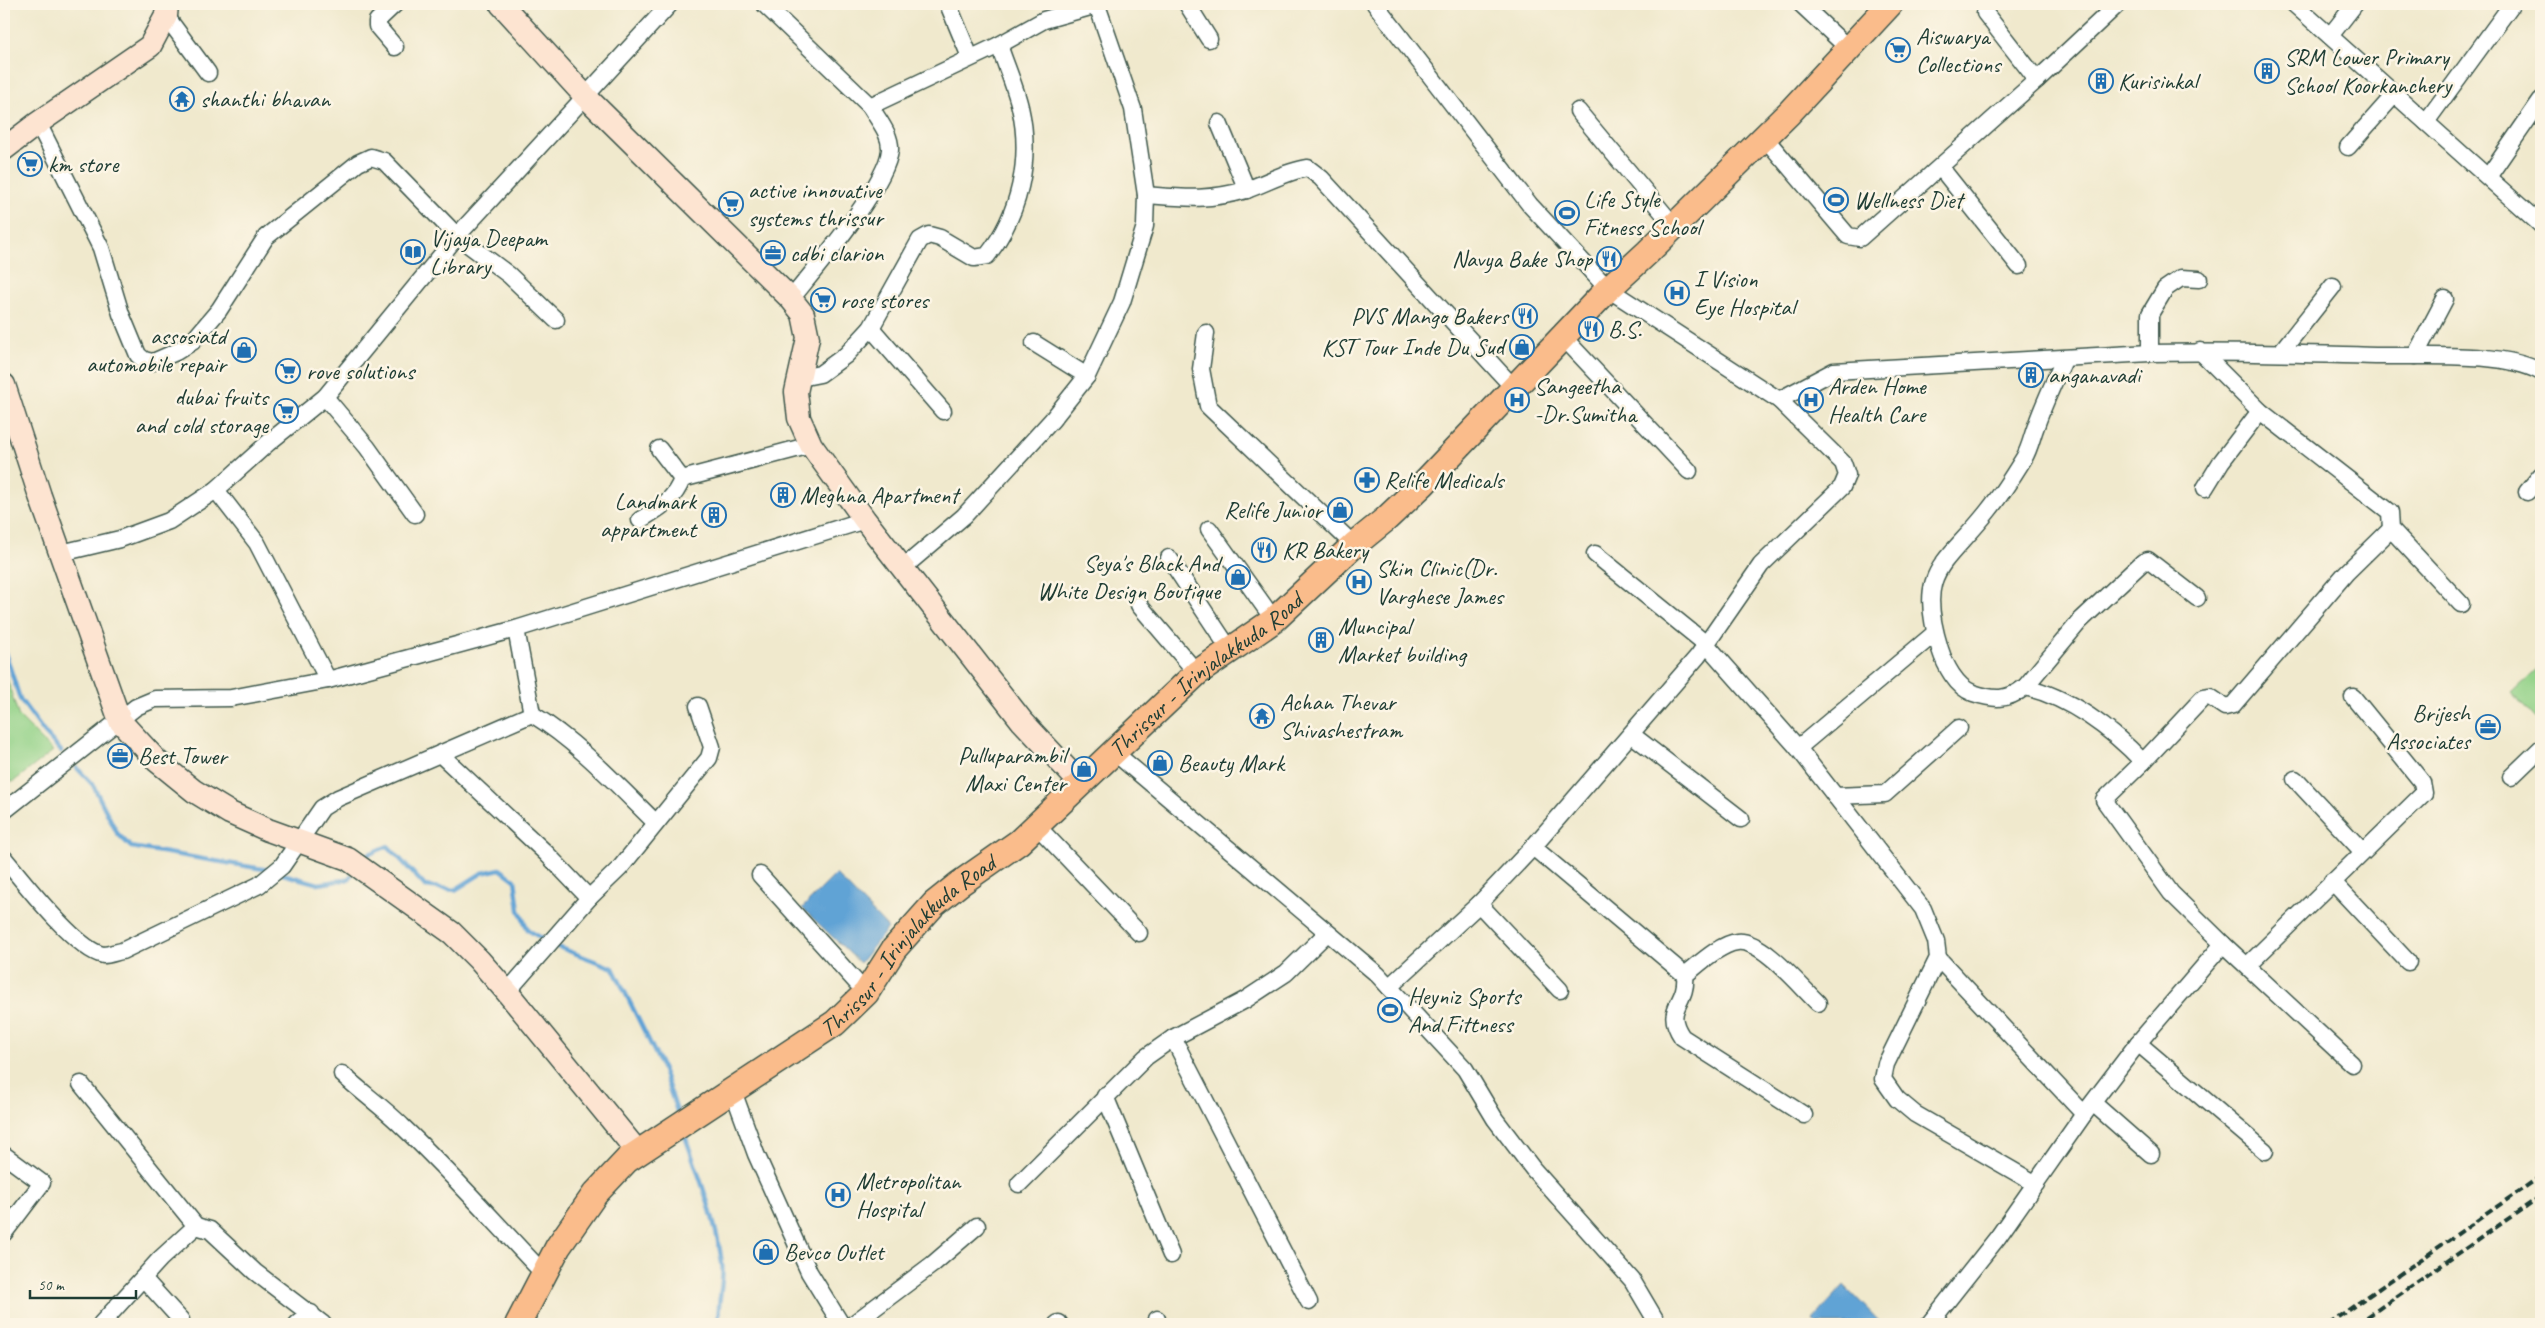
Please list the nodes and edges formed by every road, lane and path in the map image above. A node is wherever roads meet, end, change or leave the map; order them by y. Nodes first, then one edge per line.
1 (394, 4) edge
2 (501, 4) edge
3 (670, 4) edge
4 (764, 4) edge
5 (948, 4) edge
6 (1187, 4) edge
7 (1375, 4) edge
8 (1801, 4) edge
9 (1890, 4) edge
10 (2118, 4) edge
11 (2294, 4) edge
12 (2355, 4) edge
13 (2512, 4) edge
14 (1102, 5) edge
15 (166, 10) edge
16 (1985, 13) dead end
17 (2330, 36) junction
18 (1209, 39) dead end
19 (999, 45) junction
20 (395, 47) dead end
21 (1848, 48) junction
22 (970, 57) junction
23 (208, 73) dead end
24 (2037, 80) junction
25 (2395, 94) junction
26 (586, 97) junction
27 (2541, 100) edge
28 (870, 106) junction
29 (1578, 111) dead end
30 (38, 122) junction
31 (2426, 122) junction
32 (1219, 123) dead end
33 (1765, 138) junction
34 (2348, 147) dead end
35 (4, 149) edge
36 (1941, 168) junction
37 (2488, 177) junction
38 (1247, 190) junction
39 (1146, 195) junction
40 (2541, 225) edge
41 (1674, 226) junction
42 (456, 236) junction
43 (2019, 266) dead end
44 (2199, 279) dead end
45 (2333, 286) dead end
46 (1608, 289) junction
47 (791, 298) junction
48 (2445, 299) dead end
49 (556, 320) dead end
50 (871, 328) junction
51 (1206, 334) dead end
52 (1562, 337) junction
53 (1034, 343) dead end
54 (2200, 352) junction
55 (2150, 353) junction
56 (2280, 353) junction
57 (2415, 356) junction
58 (2064, 360) junction
59 (2541, 372) edge
60 (1087, 376) junction
61 (800, 378) junction
62 (4, 385) edge
63 (1513, 387) junction
64 (325, 397) junction
65 (1778, 400) junction
66 (943, 411) dead end
67 (2260, 411) junction
68 (811, 445) junction
69 (659, 449) dead end
70 (1689, 471) dead end
71 (2541, 475) edge
72 (682, 479) junction
73 (2205, 488) dead end
74 (216, 490) junction
75 (2527, 492) dead end
76 (415, 514) dead end
77 (640, 520) dead end
78 (865, 520) junction
79 (1209, 529) dead end
80 (2391, 529) junction
81 (1354, 545) junction
82 (61, 553) junction
83 (1595, 554) dead end
84 (1169, 558) dead end
85 (904, 567) junction
86 (2197, 598) dead end
87 (2461, 604) dead end
88 (1139, 605) dead end
89 (1274, 620) junction
90 (516, 629) junction
91 (1935, 633) junction
92 (1706, 644) junction
93 (1230, 650) junction
94 (1197, 673) junction
95 (328, 680) junction
96 (2025, 687) junction
97 (2353, 697) dead end
98 (698, 706) dead end
99 (532, 714) junction
100 (120, 721) junction
101 (1959, 728) dead end
102 (1631, 734) junction
103 (1798, 748) junction
104 (2541, 748) edge
105 (1115, 753) junction
106 (440, 754) junction
107 (2143, 762) junction
108 (2511, 777) dead end
109 (2295, 779) dead end
110 (1081, 784) junction
111 (1835, 796) junction
112 (5, 806) edge
113 (1741, 819) dead end
114 (656, 823) junction
115 (1037, 826) junction
116 (301, 842) junction
117 (1533, 847) junction
118 (2363, 852) junction
119 (4, 858) edge
120 (760, 875) dead end
121 (2332, 881) junction
122 (589, 898) junction
123 (1479, 904) junction
124 (1139, 933) dead end
125 (1327, 933) junction
126 (2223, 944) junction
127 (1938, 958) junction
128 (2408, 962) dead end
129 (2248, 965) junction
130 (1685, 975) junction
131 (1390, 987) junction
132 (1560, 990) dead end
133 (507, 992) junction
134 (866, 993) junction
135 (1818, 1003) dead end
136 (1173, 1038) junction
137 (2138, 1043) junction
138 (2352, 1064) dead end
139 (342, 1074) dead end
140 (81, 1084) dead end
141 (733, 1091) junction
142 (1105, 1096) junction
143 (2088, 1108) junction
144 (1804, 1115) dead end
145 (637, 1151) junction
146 (2265, 1151) dead end
147 (2151, 1154) dead end
148 (4, 1155) edge
149 (1018, 1184) dead end
150 (2036, 1184) junction
151 (196, 1226) junction
152 (977, 1226) dead end
153 (4, 1233) edge
154 (1171, 1255) dead end
155 (544, 1274) junction
156 (143, 1278) junction
157 (1309, 1302) dead end
158 (317, 1319) edge
159 (1650, 1321) edge
160 (102, 1324) edge
161 (181, 1324) edge
162 (297, 1324) edge
163 (518, 1324) edge
164 (842, 1324) edge
165 (853, 1324) edge
166 (1929, 1324) edge

1 - 20 street
2 - 26 street
3 - 26 street
4 - 28 street
5 - 22 street
6 - 18 street
7 - 46 street
8 - 21 street
9 - 21 main road, Thrissur - Irinjalakkuda Road
10 - 24 street
11 - 17 street
12 - 17 street
13 - 31 street
14 - 19 street
14 - 39 street
15 - 23 street
15 - 30 street
16 - 24 street
17 - 25 street
19 - 22 street
19 - 50 street
21 - 33 main road, Thrissur - Irinjalakkuda Road
22 - 28 street
24 - 36 street
25 - 31 street
25 - 34 street
26 - 42 street
26 - 47 street
27 - 37 street
28 - 47 street
29 - 41 street
30 - 35 street
30 - 42 street
31 - 37 street
32 - 38 street
33 - 36 street
33 - 41 main road, Thrissur - Irinjalakkuda Road
36 - 43 street
37 - 40 street
38 - 39 street
38 - 63 street
39 - 60 street
41 - 46 main road, Thrissur - Irinjalakkuda Road
42 - 49 street
42 - 64 street
44 - 55 street
45 - 56 street
46 - 52 main road, Thrissur - Irinjalakkuda Road
46 - 65 street
47 - 61 street
48 - 57 street
50 - 61 street
50 - 66 street
51 - 81 street
52 - 63 main road, Thrissur - Irinjalakkuda Road
52 - 70 street
53 - 60 street
54 - 55 street
54 - 56 street
54 - 67 street
55 - 58 street
56 - 57 street
57 - 59 street
58 - 65 street
58 - 91 street
60 - 85 street
61 - 68 street
62 - 82 street
63 - 81 main road, Thrissur - Irinjalakkuda Road
64 - 74 street
64 - 76 street
65 - 92 street
67 - 73 street
67 - 80 street
68 - 72 street
68 - 78 street
69 - 72 street
71 - 75 street
72 - 77 street
74 - 82 street
74 - 95 street
78 - 85 street
78 - 90 street
79 - 89 street
80 - 87 street
80 - 107 street
81 - 89 main road, Thrissur - Irinjalakkuda Road
82 - 100 street
83 - 92 street
84 - 93 street
85 - 110 street
86 - 96 street
88 - 94 street
89 - 93 main road, Thrissur - Irinjalakkuda Road
90 - 95 street
90 - 99 street
91 - 96 street
91 - 103 street
92 - 102 street
92 - 103 street
93 - 94 main road, Thrissur - Irinjalakkuda Road
94 - 105 main road, Thrissur - Irinjalakkuda Road
95 - 100 street
96 - 107 street
97 - 118 street
98 - 114 street
99 - 106 street
99 - 114 street
100 - 112 street
100 - 116 street
101 - 111 street
102 - 113 street
102 - 117 street
103 - 111 street
104 - 108 street
105 - 110 main road, Thrissur - Irinjalakkuda Road
105 - 125 street
106 - 116 street
106 - 122 street
107 - 126 street
109 - 118 street
110 - 115 main road, Thrissur - Irinjalakkuda Road
111 - 127 street
114 - 122 street
115 - 124 street
115 - 134 main road, Thrissur - Irinjalakkuda Road
116 - 119 street
116 - 133 street
117 - 123 street
117 - 130 street
118 - 121 street
120 - 134 street
121 - 128 street
121 - 129 street
122 - 133 street
123 - 131 street
123 - 132 street
125 - 131 street
125 - 136 street
126 - 129 street
126 - 137 street
127 - 143 street
127 - 150 street
129 - 138 street
130 - 135 street
130 - 144 street
131 - 159 street
133 - 145 street
134 - 141 main road, Thrissur - Irinjalakkuda Road
136 - 142 street
136 - 157 street
137 - 143 street
137 - 146 street
139 - 155 street
140 - 151 street
141 - 145 main road, Thrissur - Irinjalakkuda Road
141 - 164 street
142 - 149 street
142 - 154 street
143 - 147 street
143 - 150 street
145 - 155 main road, Thrissur - Irinjalakkuda Road
148 - 153 street
150 - 166 street
151 - 156 street
151 - 158 street
152 - 165 street
155 - 163 main road, Thrissur - Irinjalakkuda Road
156 - 160 street
156 - 161 street
158 - 162 street

